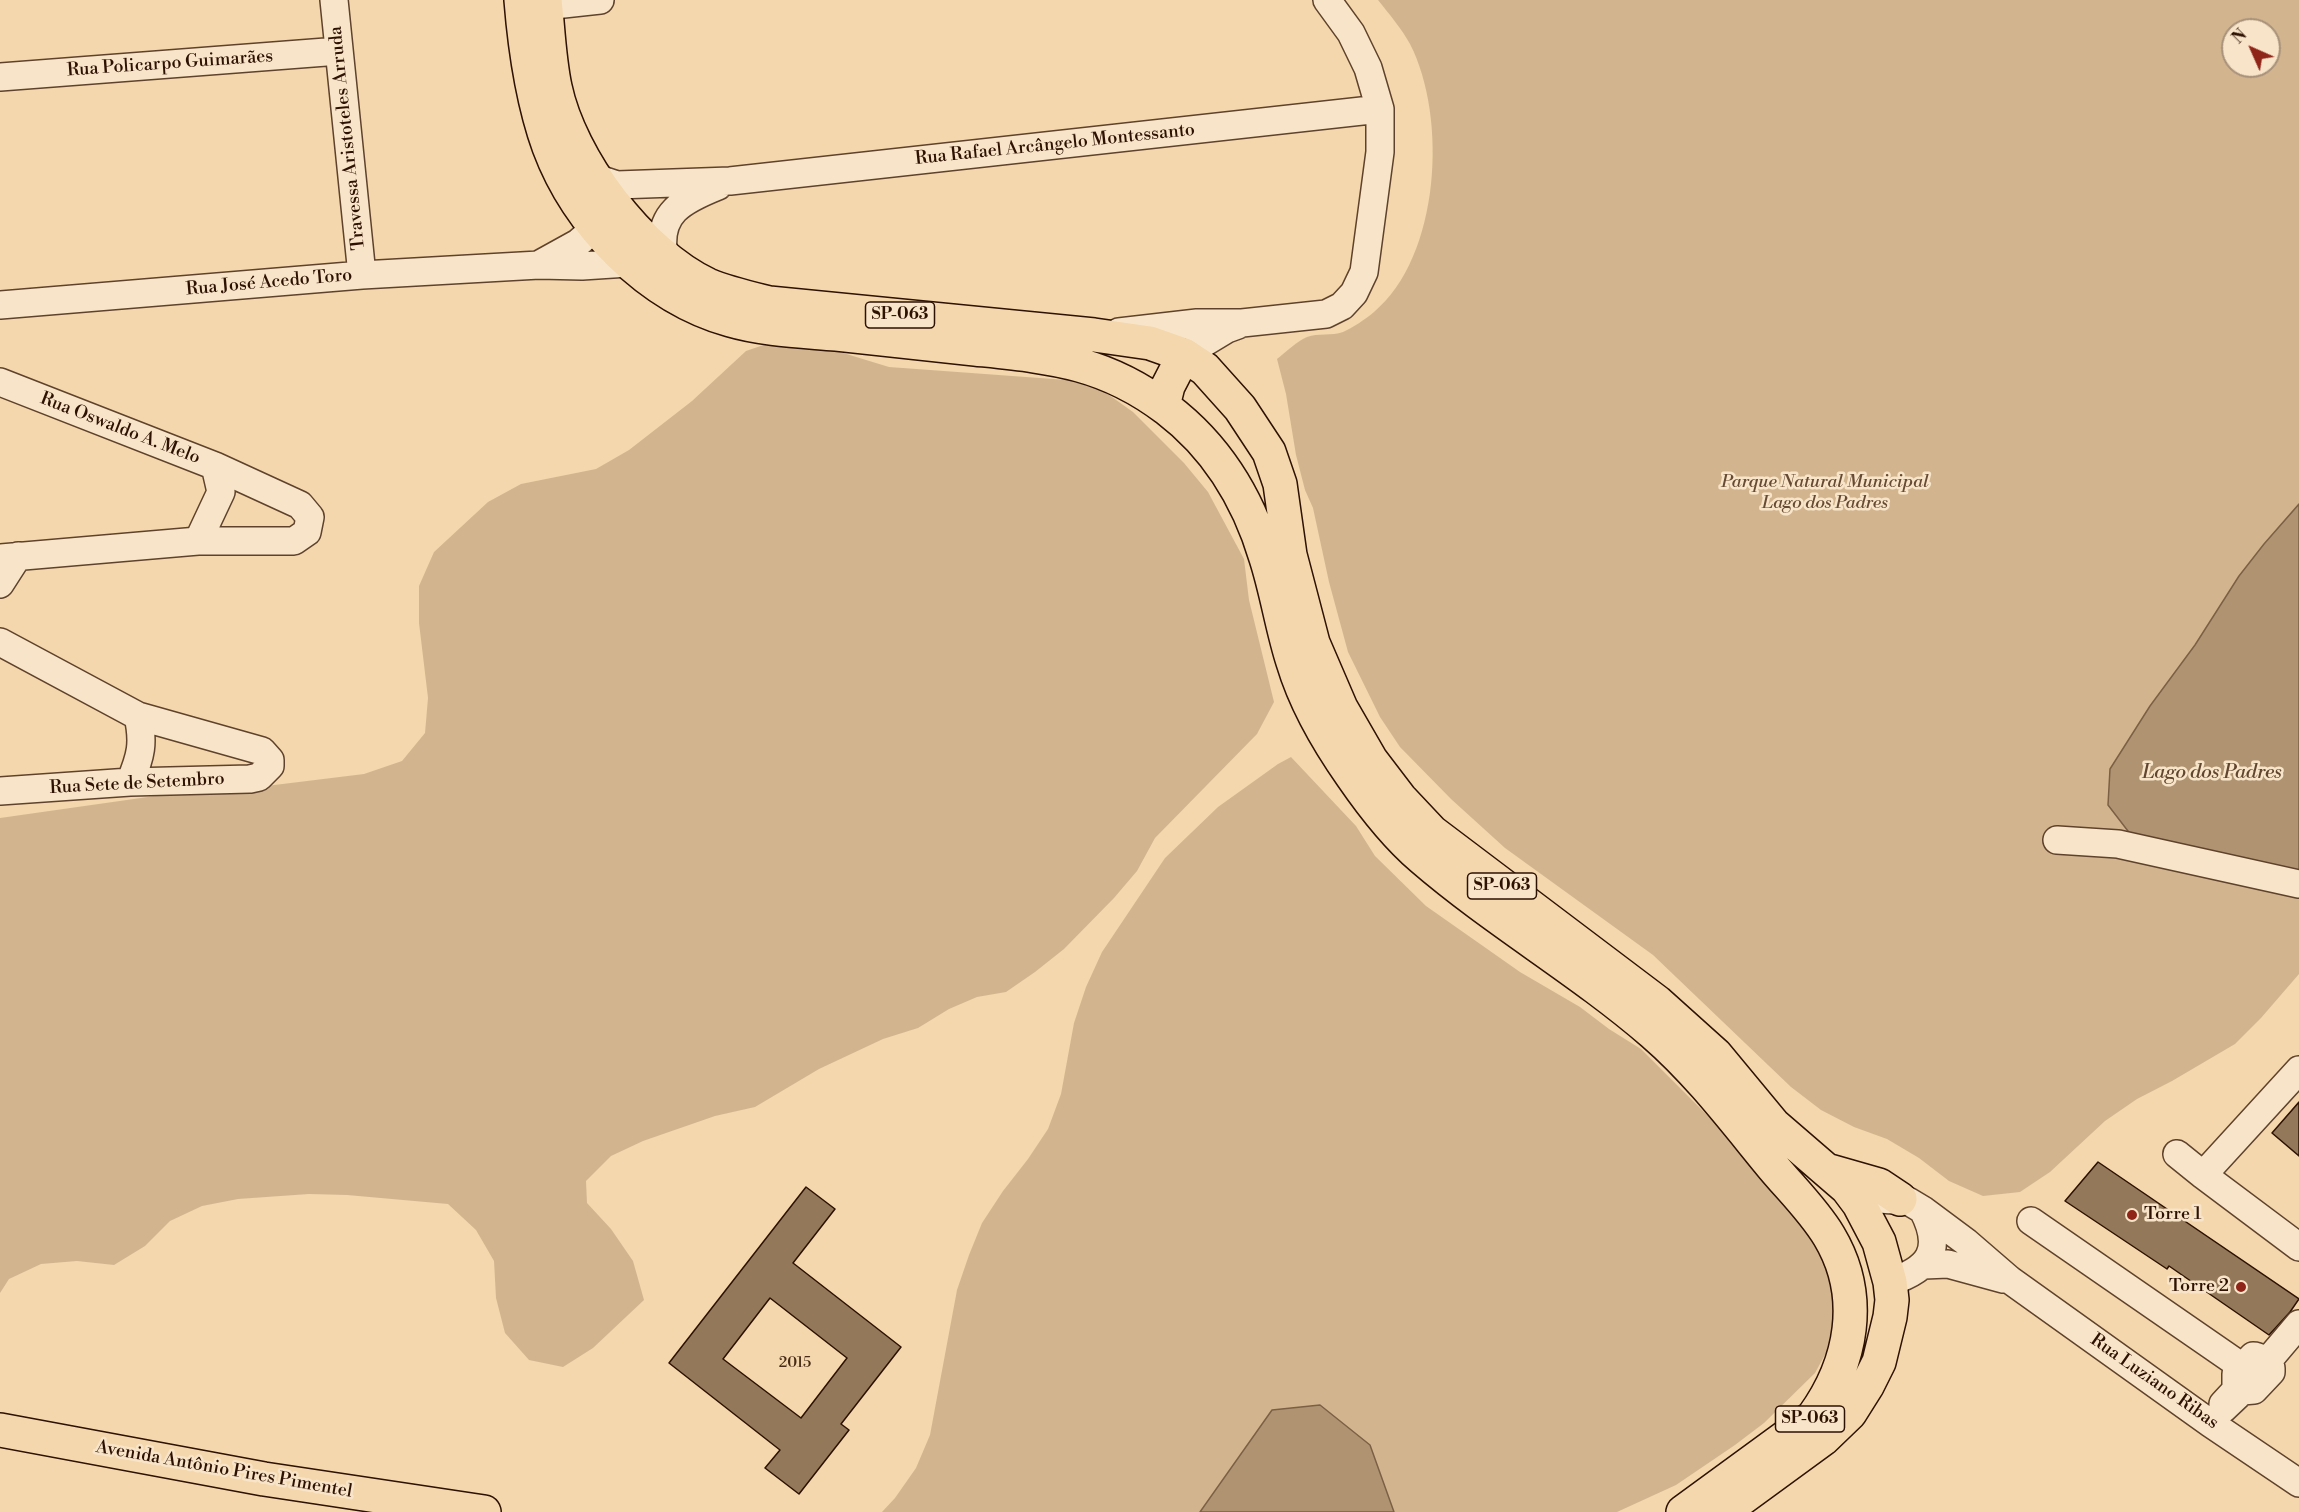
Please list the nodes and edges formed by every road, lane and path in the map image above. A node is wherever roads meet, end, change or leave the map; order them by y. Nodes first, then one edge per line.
1 (334, 0) edge
2 (600, 0) edge
3 (1327, 0) edge
4 (537, 2) edge
5 (339, 51) junction
6 (0, 77) edge
7 (1380, 110) junction
8 (596, 178) junction
9 (730, 181) junction
10 (630, 222) junction
11 (596, 227) junction
12 (664, 255) junction
13 (628, 263) junction
14 (539, 265) junction
15 (362, 275) junction
16 (0, 305) edge
17 (1242, 323) junction
18 (1094, 335) junction
19 (1201, 361) junction
20 (0, 382) edge
21 (1163, 406) junction
22 (1193, 430) junction
23 (218, 479) junction
24 (198, 541) junction
25 (9, 557) edge
26 (0, 584) edge
27 (0, 621) edge
28 (4, 644) edge
29 (138, 716) junction
30 (130, 782) junction
31 (0, 791) edge
32 (2057, 840) dead end
33 (2299, 884) edge
34 (2299, 1070) edge
35 (2177, 1154) dead end
36 (1830, 1171) junction
37 (2203, 1175) junction
38 (1860, 1203) junction
39 (1912, 1205) junction
40 (2031, 1221) dead end
41 (1830, 1238) junction
42 (2299, 1247) edge
43 (1924, 1265) junction
44 (1844, 1273) junction
45 (2010, 1280) junction
46 (1890, 1282) junction
47 (2299, 1324) edge
48 (2254, 1365) junction
49 (2217, 1416) junction
50 (0, 1430) edge
51 (2299, 1483) edge
52 (484, 1512) edge
53 (1683, 1512) edge
54 (1723, 1512) edge

1 - 5 street, Travessa Aristoteles Arruda
2 - 4 street
3 - 7 street
4 - 8 main road, SP-063
4 - 11 main road, SP-063
5 - 6 street, Rua Policarpo Guimarães
5 - 15 street, Travessa Aristoteles Arruda
7 - 9 street, Rua Rafael Arcângelo Montessanto
7 - 17 street
8 - 9 street, Rua Rafael Arcângelo Montessanto
8 - 10 main road, SP-063
9 - 12 street, Rua Rafael Arcângelo Montessanto
10 - 11 street
10 - 12 main road, SP-063
11 - 13 main road, SP-063
11 - 14 street, Rua José Acedo Toro
12 - 18 main road, SP-063
13 - 14 street, Rua José Acedo Toro
13 - 21 main road, SP-063
14 - 15 street, Rua José Acedo Toro
15 - 16 street, Rua José Acedo Toro
17 - 18 street
17 - 19 street
18 - 19 main road, SP-063
19 - 21 main road
19 - 22 main road
19 - 36 main road, SP-063
20 - 23 street, Rua Oswaldo A. Melo
21 - 22 main road, SP-063
22 - 41 main road, SP-063
23 - 24 street
23 - 24 street, Rua Oswaldo A. Melo
24 - 25 street
25 - 26 street
27 - 28 street
28 - 29 street
29 - 30 street
29 - 30 street, Rua Sete de Setembro
30 - 31 street, Rua Sete de Setembro
32 - 33 street
34 - 37 street
35 - 37 street
36 - 38 main road, SP-063
36 - 39 main road
37 - 42 street
38 - 39 street
38 - 41 main road
38 - 46 main road, SP-063
39 - 43 street
39 - 45 street, Rua Luziano Ribas
40 - 48 street
41 - 44 main road, SP-063
43 - 45 street, Rua Luziano Ribas
43 - 46 street
44 - 46 main road
44 - 53 main road, SP-063
45 - 49 street, Rua Luziano Ribas
46 - 54 main road, SP-063
47 - 48 street
48 - 49 street
49 - 51 street, Rua Luziano Ribas
50 - 52 main road, Avenida Antônio Pires Pimentel

